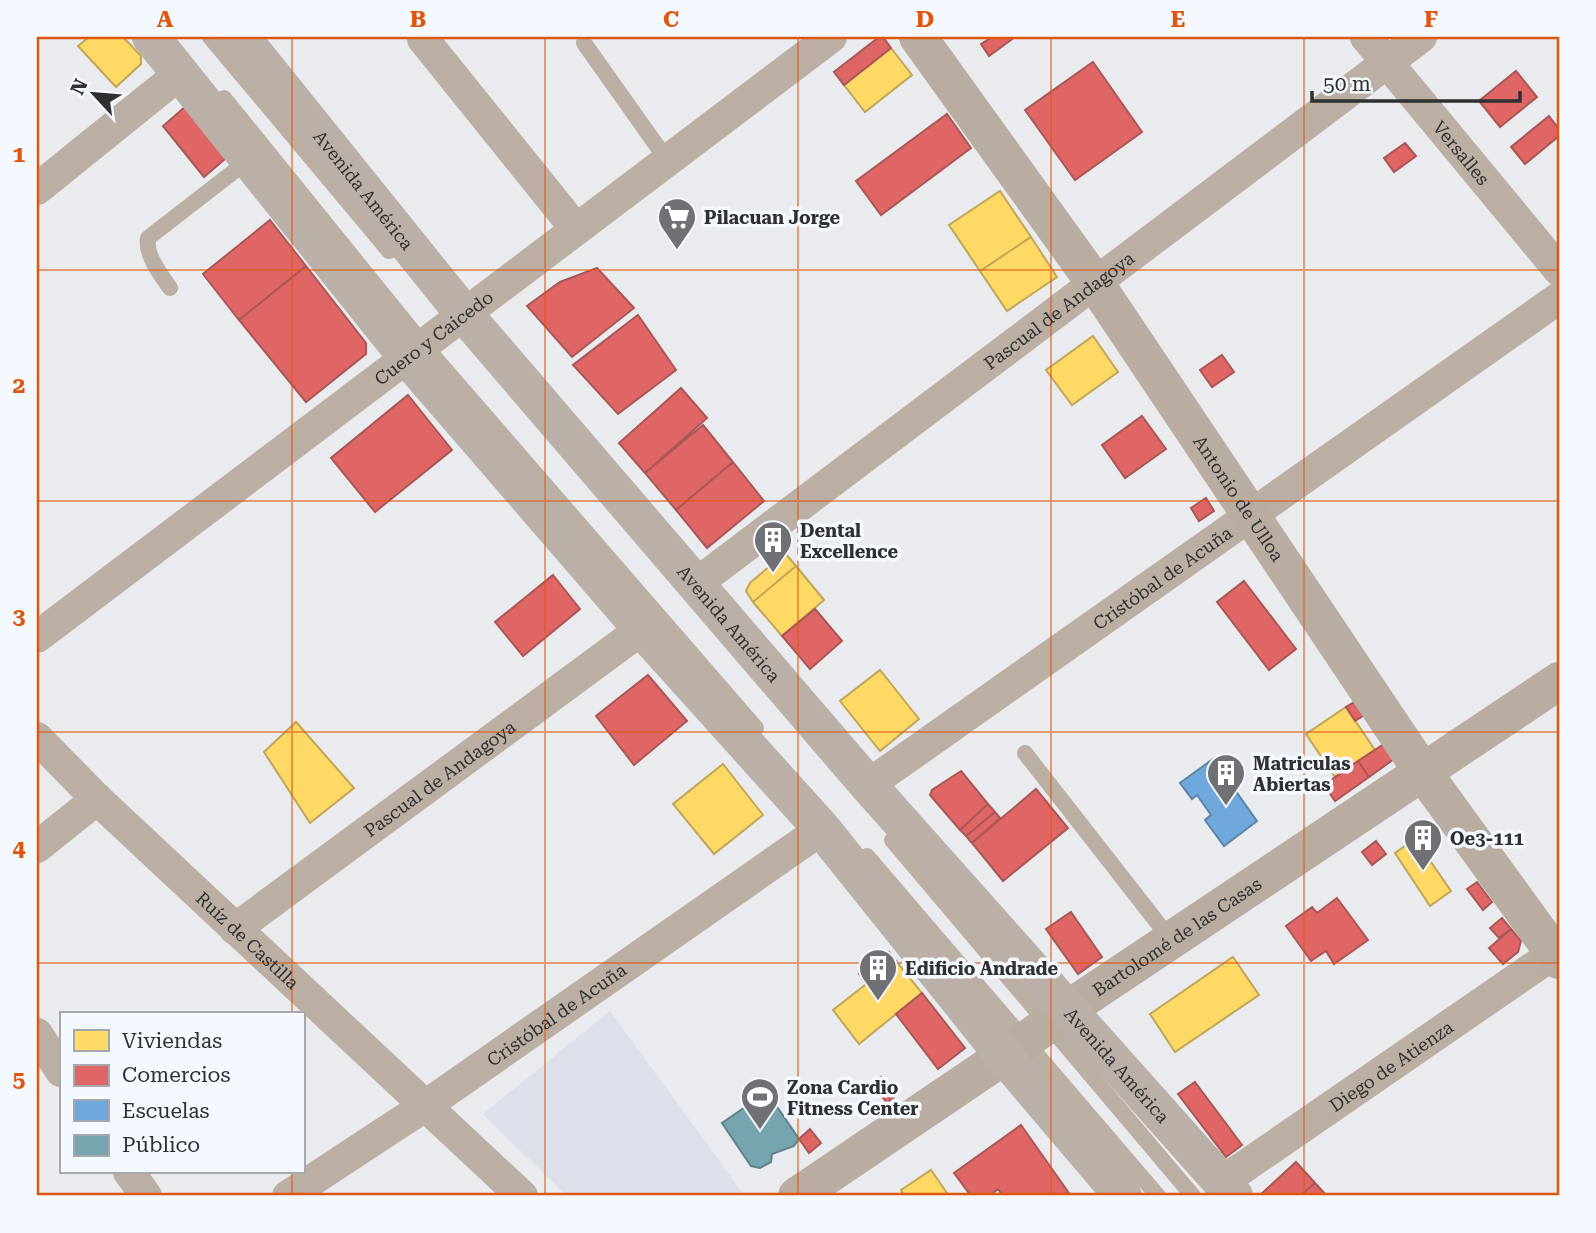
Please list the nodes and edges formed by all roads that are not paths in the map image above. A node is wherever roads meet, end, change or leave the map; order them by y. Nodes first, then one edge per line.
1 (151, 37) edge
2 (210, 37) edge
3 (240, 37) edge
4 (831, 37) edge
5 (918, 37) edge
6 (1366, 37) edge
7 (1421, 37) edge
8 (423, 39) dead end
9 (584, 43) dead end
10 (1387, 64) junction
11 (196, 77) junction
12 (250, 159) junction
13 (667, 160) junction
14 (37, 189) edge
15 (576, 229) junction
16 (397, 260) dead end
17 (1559, 270) edge
18 (1095, 283) junction
19 (170, 288) dead end
20 (1559, 298) edge
21 (455, 323) junction
22 (415, 350) junction
23 (1250, 514) junction
24 (697, 583) junction
25 (642, 629) junction
26 (37, 637) edge
27 (1559, 681) edge
28 (765, 737) dead end
29 (37, 738) edge
30 (1025, 753) dead end
31 (1422, 771) junction
32 (868, 785) junction
33 (97, 799) junction
34 (829, 821) junction
35 (882, 828) dead end
36 (856, 843) dead end
37 (37, 847) edge
38 (235, 929) junction
39 (1171, 940) junction
40 (1557, 955) edge
41 (1038, 1032) junction
42 (37, 1034) edge
43 (60, 1069) edge
44 (425, 1106) junction
45 (130, 1174) edge
46 (1216, 1191) edge
47 (146, 1196) edge
48 (288, 1196) edge
49 (522, 1196) edge
50 (797, 1196) edge
51 (1123, 1196) edge
52 (1158, 1196) edge

1 - 11 main road, Avenida América
2 - 16 lane
3 - 21 main road, Avenida América
4 - 13 street, Cuero y Caicedo
5 - 18 street, Antonio de Ulloa
6 - 10 street, Versalles
7 - 10 street, Pascual de Andagoya
8 - 15 street
9 - 13 lane
10 - 17 street, Versalles
10 - 18 street, Pascual de Andagoya
11 - 12 main road, Avenida América
11 - 14 street
11 - 22 lane
12 - 19 lane
12 - 22 main road, Avenida América
13 - 15 street, Cuero y Caicedo
15 - 21 street, Cuero y Caicedo
18 - 23 street, Antonio de Ulloa
18 - 24 street, Pascual de Andagoya
20 - 23 street, Cristóbal de Acuña
21 - 22 street, Cuero y Caicedo
21 - 24 main road, Avenida América
22 - 25 main road, Avenida América
22 - 26 street, Cuero y Caicedo
22 - 28 lane
23 - 31 street, Antonio de Ulloa
23 - 32 street, Cristóbal de Acuña
24 - 32 main road, Avenida América
25 - 34 main road, Avenida América
25 - 38 street, Pascual de Andagoya
27 - 31 street, Bartolomé de las Casas
29 - 33 street, Ruíz de Castilla
30 - 39 lane
31 - 39 street, Bartolomé de las Casas
31 - 40 street, Antonio de Ulloa
32 - 41 main road, Avenida América
33 - 37 street
33 - 38 street, Ruíz de Castilla
34 - 41 main road, Avenida América
34 - 44 street, Cristóbal de Acuña
35 - 41 lane
36 - 41 lane
38 - 44 street, Ruíz de Castilla
39 - 41 street, Bartolomé de las Casas
40 - 46 street, Diego de Atienza
41 - 46 main road, Avenida América
41 - 50 street, Bartolomé de las Casas
41 - 51 main road, Avenida América
41 - 52 lane
42 - 43 street
44 - 48 street, Cristóbal de Acuña
44 - 49 street, Ruíz de Castilla
45 - 47 street

